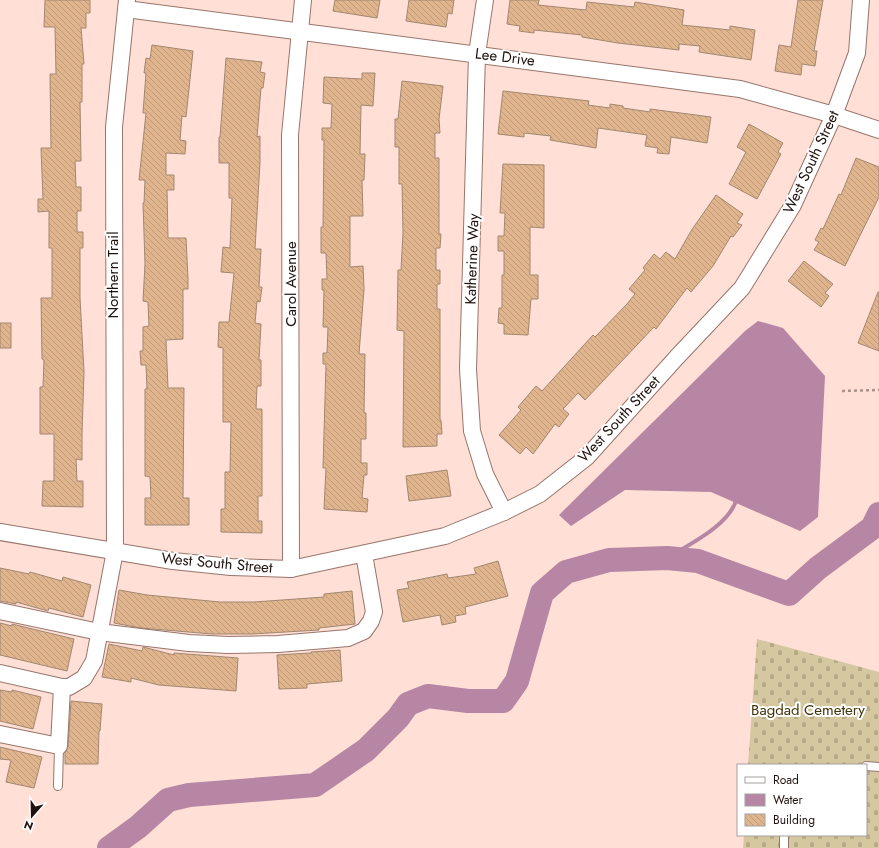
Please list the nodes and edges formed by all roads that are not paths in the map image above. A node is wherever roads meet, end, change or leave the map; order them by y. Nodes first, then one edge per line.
1 (303, 0) edge
2 (484, 0) edge
3 (860, 0) edge
4 (126, 5) edge
5 (299, 32) junction
6 (477, 54) junction
7 (834, 115) junction
8 (879, 130) edge
9 (504, 512) junction
10 (0, 532) edge
11 (115, 551) junction
12 (364, 554) junction
13 (291, 569) junction
14 (0, 611) edge
15 (99, 632) junction
16 (0, 673) edge
17 (62, 687) junction
18 (0, 734) edge
19 (59, 746) junction
20 (867, 766) edge
21 (879, 766) edge
22 (58, 786) dead end
23 (784, 836) edge
24 (784, 848) edge

1 - 5 street, Carol Avenue
2 - 6 street, Katherine Way
3 - 7 street, West South Street
4 - 5 street, Lee Drive
4 - 11 street, Northern Trail
5 - 6 street, Lee Drive
5 - 13 street, Carol Avenue
6 - 7 street, Lee Drive
6 - 9 street, Katherine Way
7 - 8 street, Lee Drive
7 - 9 street, West South Street
9 - 12 street, West South Street
10 - 11 street, West South Street
11 - 13 street, West South Street
11 - 15 street, Northern Trail
12 - 13 street, West South Street
12 - 15 street
14 - 15 street
15 - 17 street, Northern Trail
16 - 17 street
17 - 19 street
18 - 19 street
19 - 22 lane
20 - 21 lane
23 - 24 lane

